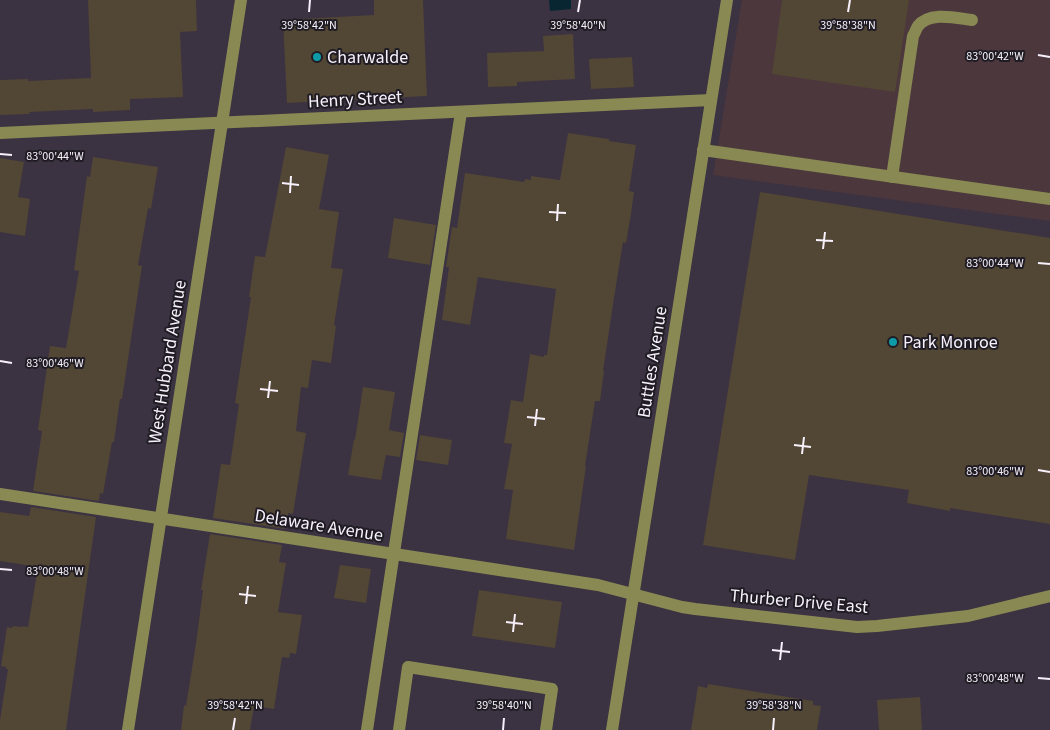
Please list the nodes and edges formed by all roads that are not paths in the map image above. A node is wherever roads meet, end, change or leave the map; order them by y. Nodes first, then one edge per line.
1 (241, 0) edge
2 (727, 0) edge
3 (972, 20) dead end
4 (712, 100) junction
5 (461, 112) junction
6 (221, 123) junction
7 (0, 133) edge
8 (703, 150) junction
9 (892, 176) junction
10 (1050, 199) edge
11 (0, 494) edge
12 (161, 519) junction
13 (394, 554) junction
14 (633, 594) junction
15 (1050, 596) edge
16 (128, 730) edge
17 (367, 730) edge
18 (398, 730) edge
19 (546, 730) edge
20 (612, 730) edge

1 - 6 street, West Hubbard Avenue
2 - 4 street, Buttles Avenue
3 - 9 street
4 - 5 street, Henry Street
4 - 8 street, Buttles Avenue
5 - 6 street, Henry Street
5 - 13 street
6 - 7 street, Henry Street
6 - 12 street, West Hubbard Avenue
8 - 9 street
8 - 14 street, Buttles Avenue
9 - 10 street
11 - 12 street, Delaware Avenue
12 - 13 street, Delaware Avenue
12 - 16 street, West Hubbard Avenue
13 - 14 street, Delaware Avenue
13 - 17 street
14 - 15 street, Thurber Drive East
14 - 20 street, Buttles Avenue
18 - 19 street

